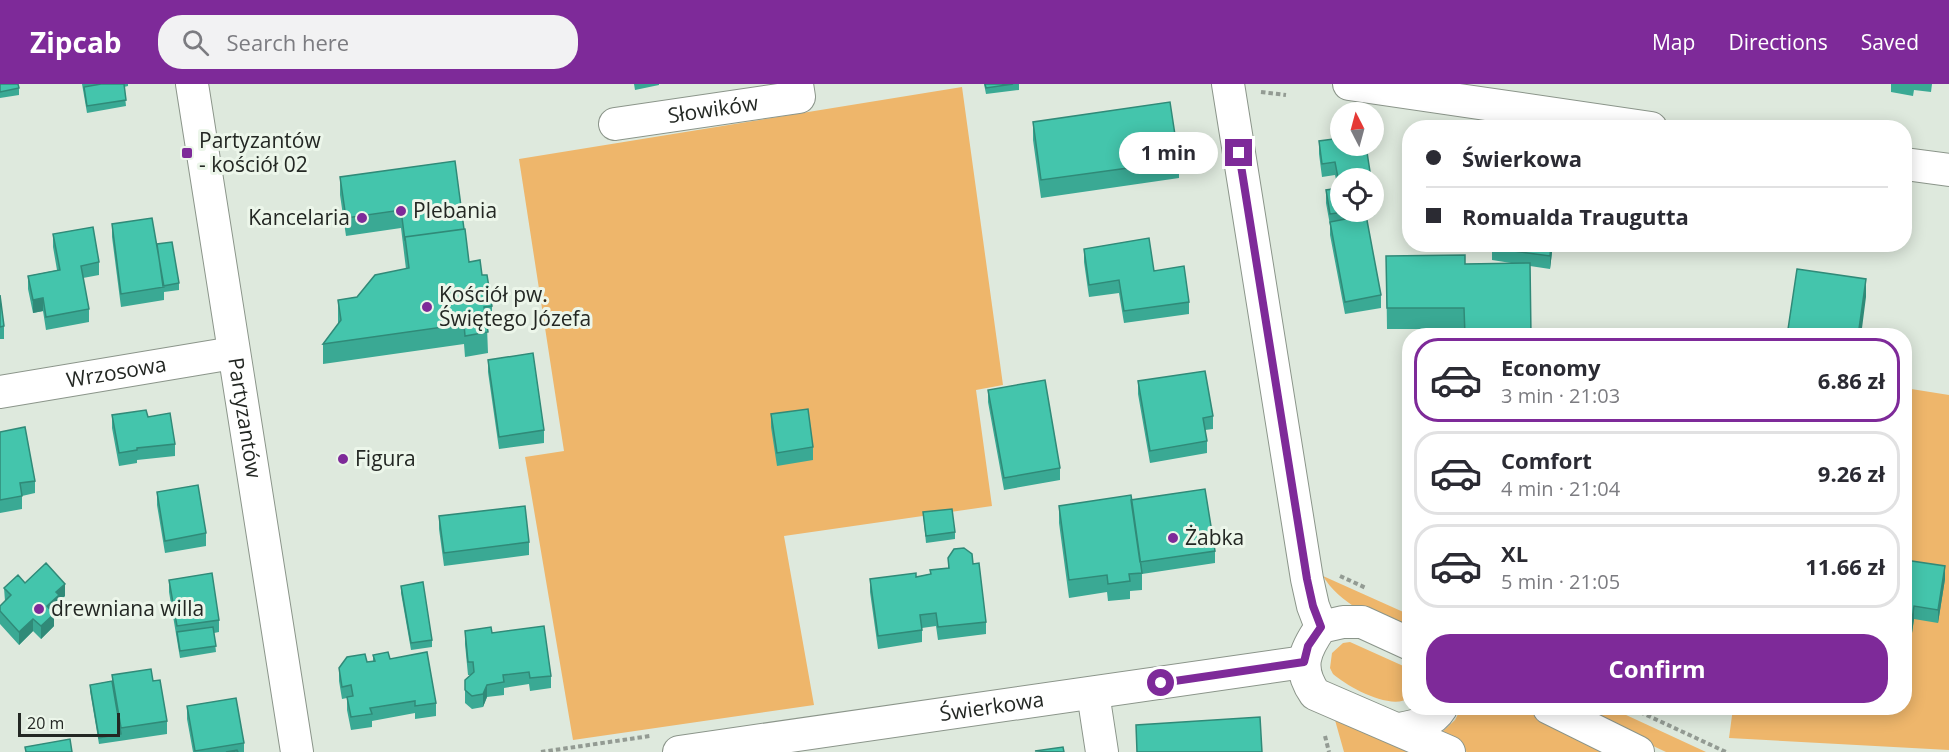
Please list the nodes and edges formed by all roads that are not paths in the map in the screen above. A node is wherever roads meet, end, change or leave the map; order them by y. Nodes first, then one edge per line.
1 (192, 84) edge
2 (797, 84) edge
3 (1349, 84) edge
4 (1240, 90) edge
5 (1596, 120) edge
6 (615, 124) dead end
7 (1912, 165) edge
8 (1949, 170) edge
9 (233, 353) junction
10 (0, 392) edge
11 (1321, 627) junction
12 (1402, 640) edge
13 (1304, 662) junction
14 (1093, 693) junction
15 (1435, 715) edge
16 (1563, 715) edge
17 (1399, 729) junction
18 (792, 744) edge
19 (297, 752) edge
20 (679, 752) edge
21 (1102, 752) edge
22 (1449, 752) edge
23 (1638, 752) edge

1 - 9 street, Partyzantów
2 - 6 street, Słowików
3 - 5 street
4 - 11 street
7 - 8 street
9 - 10 street, Wrzosowa
9 - 19 street, Partyzantów
11 - 12 street
11 - 13 street
13 - 14 street, Świerkowa
13 - 17 street
14 - 18 street, Świerkowa
14 - 21 street
15 - 17 street
16 - 23 street
17 - 22 street
18 - 20 street, Świerkowa

